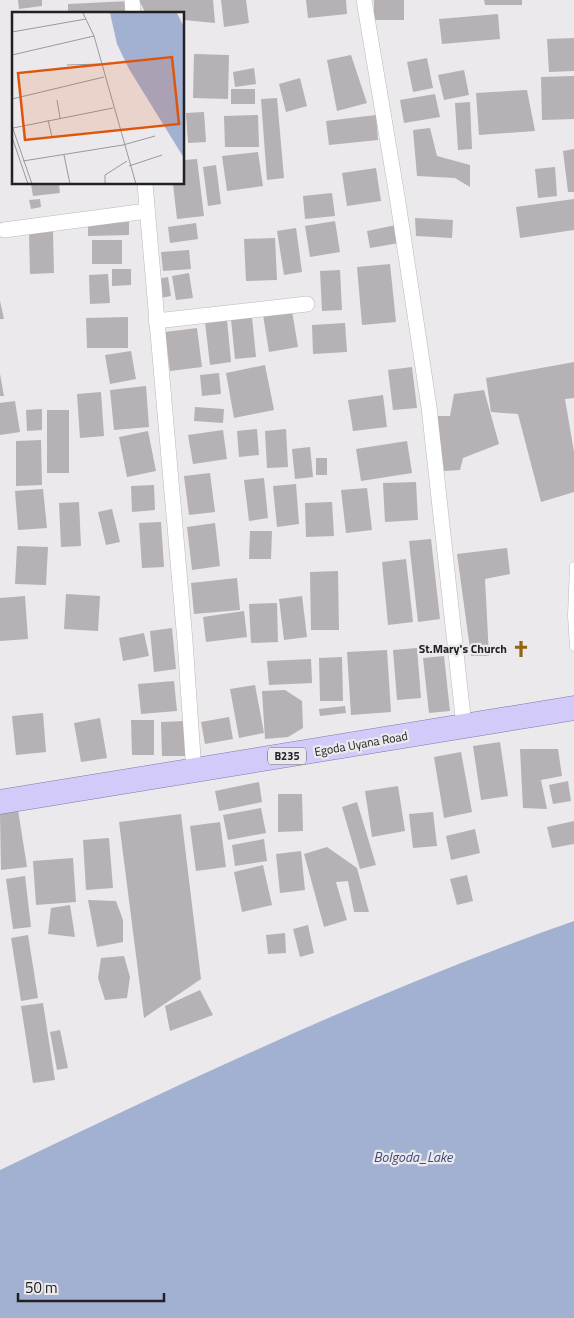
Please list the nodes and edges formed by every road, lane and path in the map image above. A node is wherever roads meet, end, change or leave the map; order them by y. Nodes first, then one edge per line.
1 (364, 0) edge
2 (145, 185) edge
3 (147, 211) junction
4 (4, 230) dead end
5 (307, 304) dead end
6 (156, 321) junction
7 (574, 566) edge
8 (574, 646) edge
9 (574, 708) edge
10 (464, 726) junction
11 (194, 772) junction
12 (0, 802) edge

1 - 10 street
2 - 3 street
3 - 4 street
3 - 6 street
5 - 6 street
6 - 11 street
7 - 8 lane
9 - 10 main road, Egoda Uyana Road / B235
10 - 11 main road, Egoda Uyana Road / B235
11 - 12 main road, Egoda Uyana Road / B235

